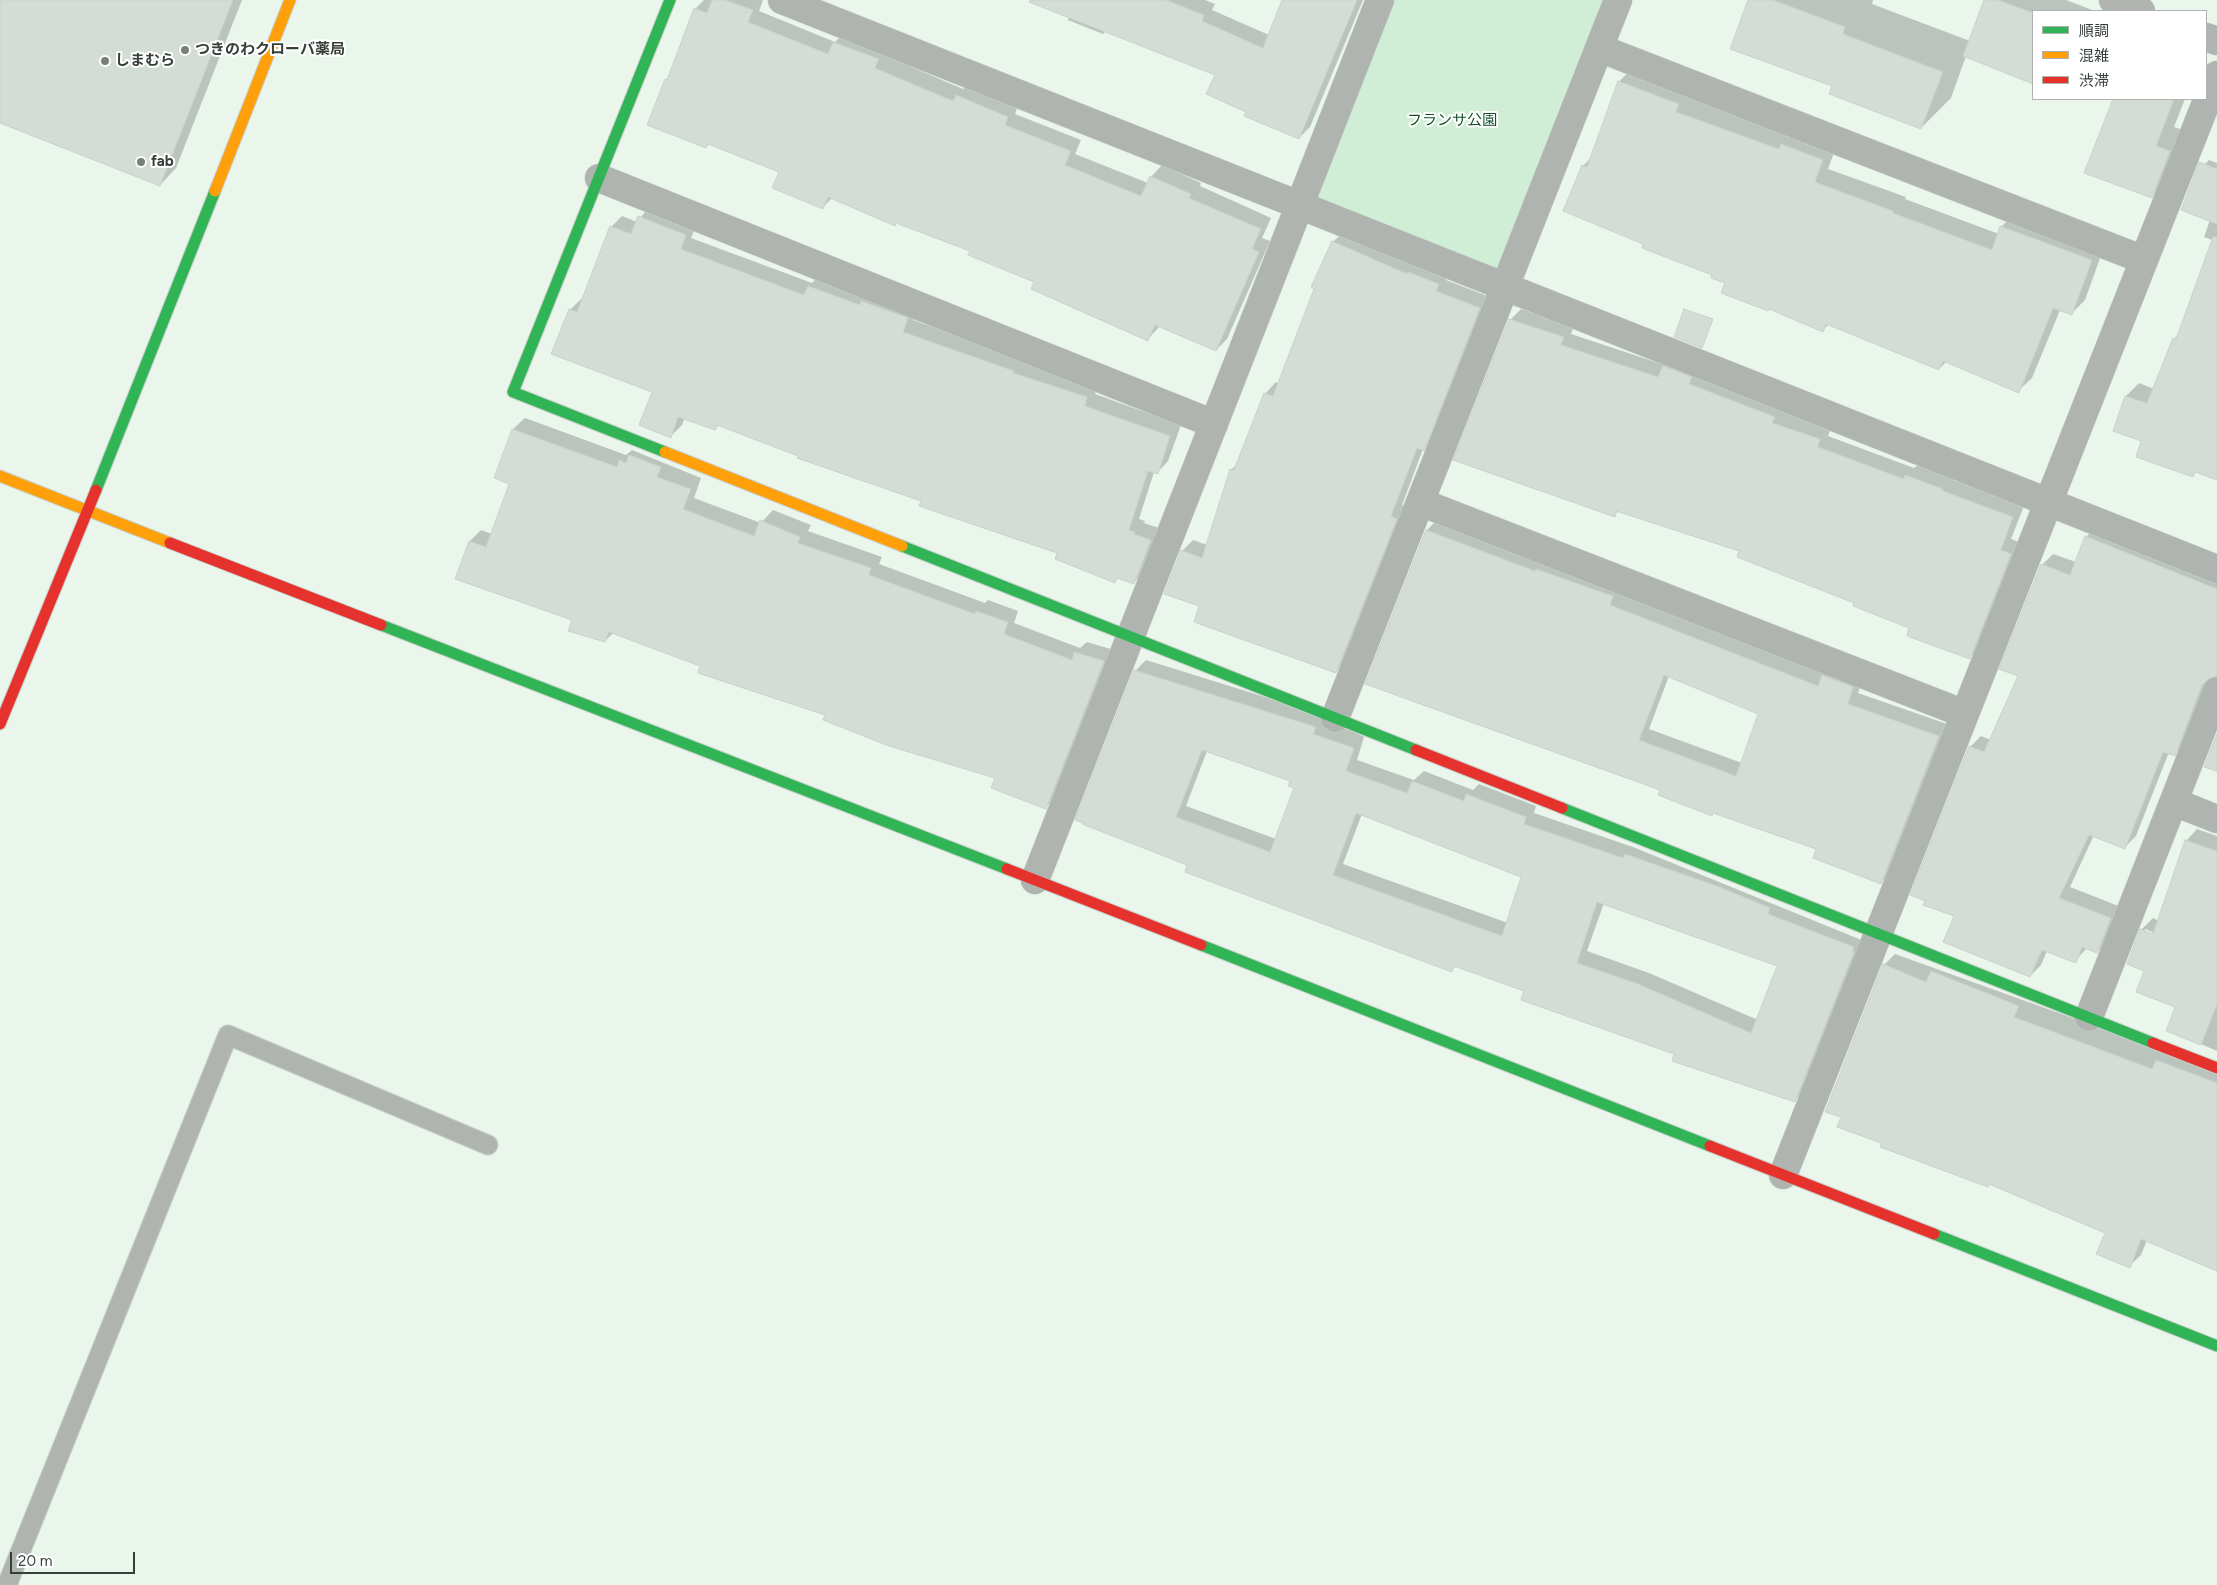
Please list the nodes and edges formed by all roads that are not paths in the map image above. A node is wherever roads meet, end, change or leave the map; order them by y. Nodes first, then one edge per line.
1 (290, 0) edge
2 (670, 0) edge
3 (782, 0) edge
4 (1380, 0) edge
5 (1618, 0) edge
6 (2113, 0) edge
7 (2138, 10) edge
8 (1599, 48) junction
9 (2217, 76) edge
10 (599, 178) junction
11 (1300, 206) junction
12 (2144, 260) junction
13 (1505, 287) junction
14 (1214, 424) junction
15 (0, 476) edge
16 (1420, 502) junction
17 (2048, 502) junction
18 (88, 511) junction
19 (2217, 569) edge
20 (1131, 637) junction
21 (2217, 691) edge
22 (1965, 714) junction
23 (1335, 718) junction
24 (0, 724) edge
25 (2174, 802) junction
26 (2217, 819) edge
27 (1035, 880) junction
28 (1878, 934) junction
29 (2089, 1017) junction
30 (2217, 1068) edge
31 (488, 1145) dead end
32 (1783, 1175) junction
33 (2217, 1346) edge
34 (7, 1585) edge

1 - 18 street
2 - 10 street
3 - 11 street
4 - 11 street
5 - 8 street
6 - 7 street
8 - 12 street
8 - 13 street
9 - 12 street
10 - 14 street
10 - 20 street
11 - 13 street
11 - 14 street
12 - 17 street
13 - 16 street
13 - 17 street
14 - 20 street
15 - 18 street
16 - 22 street
16 - 23 street
17 - 19 street
17 - 22 street
18 - 24 street
18 - 27 street
20 - 23 street
20 - 27 street
21 - 25 street
22 - 28 street
23 - 28 street
25 - 26 street
25 - 29 street
27 - 32 street
28 - 29 street
28 - 32 street
29 - 30 street
31 - 34 lane
32 - 33 street

